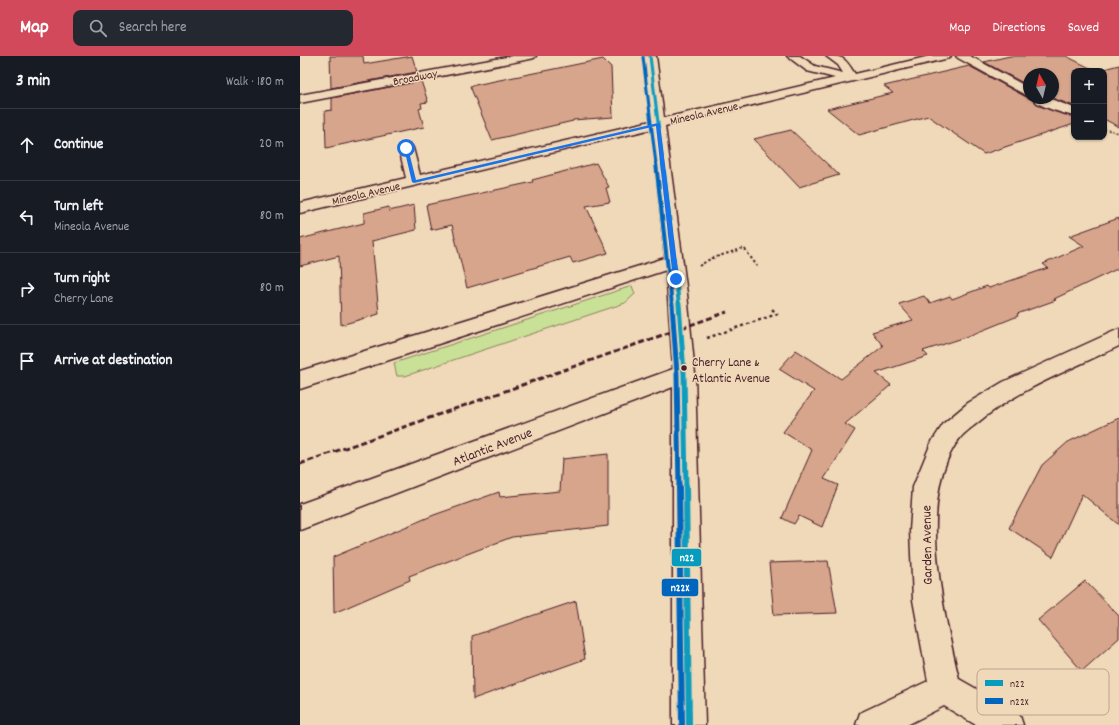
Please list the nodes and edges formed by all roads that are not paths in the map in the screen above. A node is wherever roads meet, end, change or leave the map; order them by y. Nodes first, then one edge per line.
1 (530, 56) edge
2 (650, 56) edge
3 (793, 56) edge
4 (832, 56) edge
5 (945, 56) edge
6 (962, 56) edge
7 (852, 78) junction
8 (1023, 90) edge
9 (300, 99) edge
10 (1052, 105) joint
11 (1071, 111) edge
12 (1058, 120) dead end
13 (658, 124) junction
14 (406, 148) dead end
15 (414, 182) junction
16 (300, 208) edge
17 (674, 261) junction
18 (1119, 337) edge
19 (684, 374) junction
20 (300, 380) edge
21 (300, 517) edge
22 (945, 689) junction
23 (977, 708) edge
24 (990, 715) edge
25 (689, 725) edge
26 (872, 725) edge
27 (1007, 725) edge

1 - 9 street, Broadway
2 - 13 street
3 - 7 street
4 - 7 street
5 - 7 street, Mineola Avenue
6 - 8 street
7 - 13 street, Mineola Avenue
10 - 11 street
10 - 12 street
13 - 15 street, Mineola Avenue
13 - 17 street
14 - 15 street
15 - 16 street, Mineola Avenue
17 - 19 street
17 - 20 street
18 - 22 street, Garden Avenue
19 - 21 street, Atlantic Avenue
19 - 25 street
22 - 23 street
22 - 26 street
24 - 27 street

